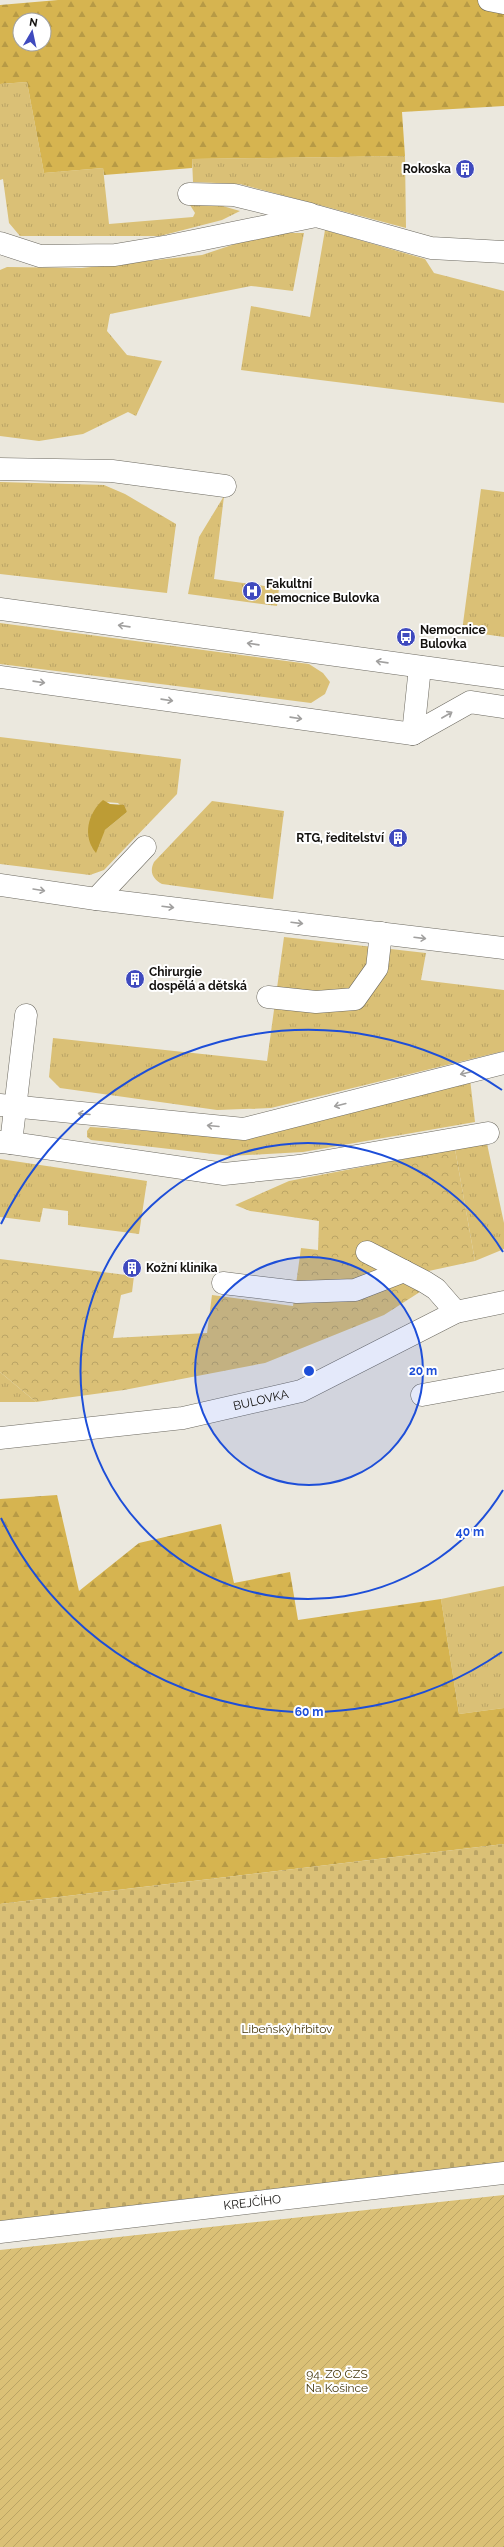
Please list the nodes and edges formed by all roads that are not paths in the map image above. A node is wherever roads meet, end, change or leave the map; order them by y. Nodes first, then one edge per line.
1 (489, 0) edge
2 (504, 3) edge
3 (189, 194) dead end
4 (316, 216) junction
5 (0, 243) edge
6 (504, 252) edge
7 (0, 469) edge
8 (226, 486) dead end
9 (0, 609) edge
10 (420, 667) junction
11 (504, 672) edge
12 (473, 674) junction
13 (0, 677) edge
14 (504, 678) edge
15 (504, 707) edge
16 (413, 734) junction
17 (145, 847) dead end
18 (0, 885) edge
19 (96, 899) junction
20 (381, 933) junction
21 (504, 948) edge
22 (268, 997) dead end
23 (26, 1015) dead end
24 (504, 1064) edge
25 (7, 1107) edge
26 (488, 1133) dead end
27 (5, 1142) edge
28 (367, 1252) dead end
29 (404, 1271) junction
30 (223, 1283) dead end
31 (504, 1302) edge
32 (456, 1312) junction
33 (504, 1380) edge
34 (422, 1395) dead end
35 (0, 1438) edge
36 (504, 2173) edge
37 (0, 2232) edge

1 - 2 street
3 - 4 street
4 - 5 street
4 - 6 street
7 - 8 street
10 -> 9 street
10 - 12 street
10 - 16 street
11 - 12 street
12 - 14 street
13 -> 16 street
16 -> 15 street
17 - 19 street
18 -> 19 street
19 -> 20 street
20 -> 21 street
20 - 22 street
23 - 25 street
24 -> 25 street
25 - 27 street
26 - 27 street
28 - 29 street
29 - 30 street
29 - 32 street
31 - 32 street, BULOVKA
32 - 35 street, BULOVKA
33 - 34 street
36 - 37 street, KREJČÍHO

